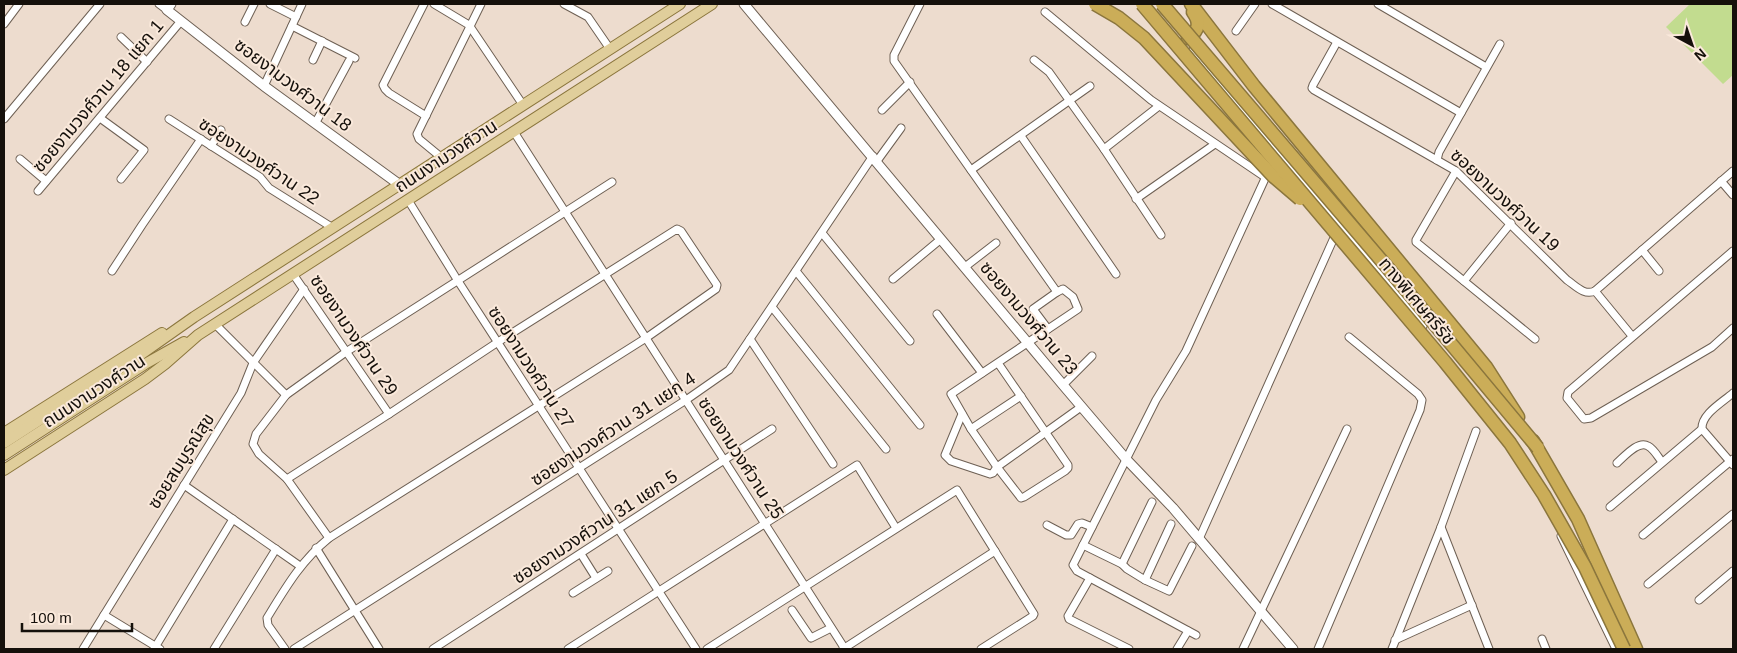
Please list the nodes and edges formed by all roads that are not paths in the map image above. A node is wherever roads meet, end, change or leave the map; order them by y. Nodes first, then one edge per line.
1 (19, 4) edge
2 (100, 4) edge
3 (159, 4) edge
4 (254, 4) edge
5 (270, 4) edge
6 (302, 4) edge
7 (424, 4) edge
8 (434, 4) edge
9 (481, 4) edge
10 (564, 4) edge
11 (680, 4) edge
12 (712, 4) edge
13 (744, 4) edge
14 (920, 4) edge
15 (1095, 4) edge
16 (1142, 4) edge
17 (1154, 4) edge
18 (1162, 4) edge
19 (1255, 4) edge
20 (1272, 4) edge
21 (1378, 4) edge
22 (1191, 6) edge
23 (169, 7) edge
24 (1045, 12) dead end
25 (296, 16) junction
26 (181, 21) junction
27 (245, 22) dead end
28 (4, 24) edge
29 (292, 26) junction
30 (469, 26) junction
31 (1212, 31) junction
32 (1236, 32) dead end
33 (121, 37) dead end
34 (322, 41) junction
35 (1337, 42) junction
36 (1189, 43) junction
37 (1500, 44) dead end
38 (610, 49) junction
39 (313, 60) dead end
40 (1034, 60) dead end
41 (147, 62) junction
42 (1486, 67) junction
43 (910, 82) junction
44 (264, 86) junction
45 (1090, 86) dead end
46 (1070, 100) junction
47 (523, 105) junction
48 (1159, 106) junction
49 (882, 110) dead end
50 (1461, 113) junction
51 (426, 116) junction
52 (100, 118) junction
53 (4, 119) edge
54 (169, 119) dead end
55 (316, 122) junction
56 (901, 128) dead end
57 (220, 130) dead end
58 (514, 132) junction
59 (1021, 136) junction
60 (201, 139) junction
61 (1215, 144) junction
62 (211, 146) junction
63 (1104, 149) junction
64 (1278, 152) junction
65 (442, 158) junction
66 (20, 159) dead end
67 (875, 159) junction
68 (1437, 160) junction
69 (972, 170) junction
70 (1456, 171) junction
71 (1733, 171) edge
72 (1265, 177) junction
73 (121, 179) dead end
74 (46, 181) junction
75 (1721, 181) junction
76 (612, 182) dead end
77 (400, 185) junction
78 (38, 191) dead end
79 (1733, 195) edge
80 (1136, 199) junction
81 (408, 200) junction
82 (566, 212) junction
83 (1321, 216) junction
84 (1511, 223) junction
85 (1339, 226) junction
86 (333, 228) junction
87 (822, 233) junction
88 (1161, 234) dead end
89 (941, 239) junction
90 (996, 243) dead end
91 (1642, 250) junction
92 (1733, 251) edge
93 (965, 268) junction
94 (112, 271) dead end
95 (796, 271) junction
96 (1659, 271) dead end
97 (293, 274) junction
98 (1116, 274) dead end
99 (606, 275) junction
100 (893, 279) dead end
101 (458, 281) junction
102 (1464, 281) junction
103 (304, 289) junction
104 (1595, 291) junction
105 (1057, 292) junction
106 (772, 307) junction
107 (936, 314) dead end
108 (194, 317) junction
109 (215, 324) junction
110 (1733, 328) edge
111 (1048, 329) junction
112 (198, 335) junction
113 (1632, 336) junction
114 (1349, 337) dead end
115 (646, 338) junction
116 (750, 338) junction
117 (1535, 339) dead end
118 (910, 341) dead end
119 (498, 342) junction
120 (1027, 343) junction
121 (346, 352) junction
122 (1092, 356) dead end
123 (142, 360) junction
124 (253, 363) junction
125 (998, 363) junction
126 (982, 373) junction
127 (1063, 385) junction
128 (1733, 394) edge
129 (286, 395) junction
130 (1020, 396) junction
131 (686, 400) junction
132 (538, 405) junction
133 (1081, 406) junction
134 (389, 414) junction
135 (962, 414) junction
136 (920, 425) dead end
137 (772, 429) dead end
138 (971, 429) junction
139 (1702, 429) junction
140 (1347, 430) dead end
141 (1476, 431) dead end
142 (4, 433) edge
143 (1047, 433) junction
144 (4, 443) edge
145 (1538, 448) junction
146 (886, 449) dead end
147 (4, 455) edge
148 (1126, 459) junction
149 (724, 461) junction
150 (1662, 462) junction
151 (1732, 462) edge
152 (1617, 463) dead end
153 (833, 464) dead end
154 (997, 467) junction
155 (579, 468) junction
156 (4, 470) edge
157 (287, 479) junction
158 (184, 485) junction
159 (1152, 502) dead end
160 (1610, 507) dead end
161 (1733, 514) edge
162 (233, 519) junction
163 (1171, 524) dead end
164 (765, 525) junction
165 (1047, 525) dead end
166 (1092, 527) junction
167 (1441, 527) junction
168 (896, 528) junction
169 (618, 529) junction
170 (1643, 535) dead end
171 (328, 538) junction
172 (1200, 539) junction
173 (1083, 545) junction
174 (1192, 546) dead end
175 (316, 548) junction
176 (276, 549) junction
177 (995, 551) junction
178 (581, 554) junction
179 (1122, 564) junction
180 (300, 566) junction
181 (608, 571) dead end
182 (1733, 571) edge
183 (596, 578) junction
184 (1090, 578) junction
185 (1145, 580) junction
186 (1648, 584) dead end
187 (805, 587) junction
188 (658, 591) junction
189 (573, 593) dead end
190 (1699, 600) dead end
191 (1472, 606) junction
192 (792, 610) dead end
193 (356, 611) junction
194 (1262, 612) junction
195 (104, 615) junction
196 (831, 628) junction
197 (1188, 631) junction
198 (1196, 635) dead end
199 (1542, 639) dead end
200 (1395, 640) junction
201 (156, 648) edge
202 (83, 649) edge
203 (214, 649) edge
204 (285, 649) edge
205 (294, 649) edge
206 (379, 649) edge
207 (433, 649) edge
208 (568, 649) edge
209 (696, 649) edge
210 (707, 649) edge
211 (844, 649) edge
212 (981, 649) edge
213 (1129, 649) edge
214 (1177, 649) edge
215 (1244, 649) edge
216 (1293, 649) edge
217 (1318, 649) edge
218 (1392, 649) edge
219 (1489, 649) edge
220 (1546, 649) edge
221 (1616, 649) edge
222 (1624, 649) edge
223 (1636, 649) edge

1 - 28 street
2 - 53 street
3 - 23 street
4 - 27 street
5 - 25 street
6 - 25 street
7 - 51 street
8 - 30 street
9 - 30 street
10 - 38 street
11 - 38 main road, ถนนงามวงศ์วาน
12 - 58 main road, ถนนงามวงศ์วาน
13 - 67 street, ซอยงามวงศ์วาน 23
14 - 43 street
15 - 83 highway, bridge
16 - 83 highway, ทางพิเศษศรีรัช, bridge
17 - 36 street
18 - 145 highway, ทางพิเศษศรีรัช, bridge
19 - 32 street
20 - 35 street
21 - 42 street
22 - 31 highway
22 - 36 highway
23 - 26 street, ซอยงามวงศ์วาน 18
24 - 48 street
25 - 29 street
26 - 41 street, ซอยงามวงศ์วาน 18 แยก 1
26 - 44 street, ซอยงามวงศ์วาน 18
29 - 34 street
29 - 44 street
30 - 47 street
30 - 51 street
31 - 36 highway
31 - 145 highway, bridge
33 - 41 street
34 - 39 street
34 - 55 street
35 - 50 street
35 - 68 street
36 - 64 street
37 - 42 street, ซอยงามวงศ์วาน 19
38 - 47 main road, ถนนงามวงศ์วาน
40 - 46 street
41 - 52 street, ซอยงามวงศ์วาน 18 แยก 1
42 - 50 street, ซอยงามวงศ์วาน 19
43 - 49 street
43 - 69 street
44 - 55 street, ซอยงามวงศ์วาน 18
45 - 46 street
46 - 59 street
46 - 63 street
47 - 65 main road, ถนนงามวงศ์วาน
48 - 61 street
48 - 63 street
50 - 68 street, ซอยงามวงศ์วาน 19
51 - 65 street
52 - 73 street
52 - 74 street, ซอยงามวงศ์วาน 18 แยก 1
54 - 60 street, ซอยงามวงศ์วาน 22
55 - 77 street, ซอยงามวงศ์วาน 18
56 - 67 street, ซอยงามวงศ์วาน 31 แยก 4
57 - 62 street
58 - 81 main road, ถนนงามวงศ์วาน
58 - 82 street, ซอยงามวงศ์วาน 25
59 - 69 street
59 - 98 street
60 - 62 street, ซอยงามวงศ์วาน 22
60 - 94 street
61 - 72 street
61 - 80 street
62 - 86 street, ซอยงามวงศ์วาน 22
63 - 80 street
64 - 72 street
64 - 85 street
65 - 77 main road, ถนนงามวงศ์วาน
66 - 74 street
67 - 87 street, ซอยงามวงศ์วาน 31 แยก 4
67 - 89 street, ซอยงามวงศ์วาน 23
68 - 70 street, ซอยงามวงศ์วาน 19
69 - 105 street
70 - 84 street, ซอยงามวงศ์วาน 19
70 - 102 street
71 - 75 street
72 - 148 street
74 - 78 street, ซอยงามวงศ์วาน 18 แยก 1
75 - 79 street
75 - 91 street
76 - 82 street
77 - 86 main road, ถนนงามวงศ์วาน
80 - 88 street
81 - 97 main road, ถนนงามวงศ์วาน
81 - 101 street, ซอยงามวงศ์วาน 27
82 - 99 street, ซอยงามวงศ์วาน 25
82 - 101 street
83 - 222 highway, ทางพิเศษศรีรัช, bridge
84 - 102 street
84 - 104 street, ซอยงามวงศ์วาน 19
85 - 172 street
85 - 221 street
86 - 108 main road, ถนนงามวงศ์วาน
87 - 95 street, ซอยงามวงศ์วาน 31 แยก 4
87 - 118 street
89 - 93 street, ซอยงามวงศ์วาน 23
89 - 100 street
90 - 93 street
91 - 96 street
91 - 104 street
92 - 113 street
93 - 120 street, ซอยงามวงศ์วาน 23
95 - 106 street, ซอยงามวงศ์วาน 31 แยก 4
95 - 136 street
97 - 103 street, ซอยงามวงศ์วาน 29
97 - 109 main road, ถนนงามวงศ์วาน
99 - 115 street, ซอยงามวงศ์วาน 25
99 - 115 street
99 - 119 street
101 - 119 street, ซอยงามวงศ์วาน 27
101 - 121 street
102 - 117 street
103 - 121 street, ซอยงามวงศ์วาน 29
103 - 124 street, ซอยสมบูรณ์สุข
104 - 113 street
105 - 111 street
105 - 111 street
106 - 116 street, ซอยงามวงศ์วาน 31 แยก 4
106 - 146 street
107 - 126 street
108 - 123 main road, ถนนงามวงศ์วาน
108 - 142 main road, ถนนงามวงศ์วาน
109 - 112 main road, ถนนงามวงศ์วาน
109 - 124 street
110 - 113 street
111 - 120 street
112 - 123 main road, ถนนงามวงศ์วาน
112 - 156 main road, ถนนงามวงศ์วาน
114 - 217 street
115 - 131 street, ซอยงามวงศ์วาน 25
115 - 132 street
116 - 131 street, ซอยงามวงศ์วาน 31 แยก 4
116 - 153 street
119 - 132 street, ซอยงามวงศ์วาน 27
119 - 134 street
120 - 125 street
120 - 127 street, ซอยงามวงศ์วาน 23
121 - 129 street
121 - 134 street, ซอยงามวงศ์วาน 29
122 - 127 street
123 - 144 main road, ถนนงามวงศ์วาน
123 - 147 main road, ถนนงามวงศ์วาน
124 - 129 street
124 - 158 street, ซอยสมบูรณ์สุข
125 - 126 street
125 - 130 street
126 - 135 street
127 - 133 street, ซอยงามวงศ์วาน 23
128 - 139 street
129 - 157 street
130 - 138 street
130 - 143 street
131 - 149 street, ซอยงามวงศ์วาน 25
131 - 155 street, ซอยงามวงศ์วาน 31 แยก 4
132 - 155 street, ซอยงามวงศ์วาน 27
132 - 171 street
133 - 143 street
133 - 148 street, ซอยงามวงศ์วาน 23
134 - 157 street
135 - 138 street
135 - 154 street
137 - 149 street, ซอยงามวงศ์วาน 31 แยก 5
138 - 154 street
139 - 150 street
139 - 151 street
140 - 194 street
141 - 167 street
143 - 154 street
143 - 154 street
145 - 223 highway, ทางพิเศษศรีรัช
148 - 166 street
148 - 172 street, ซอยงามวงศ์วาน 23
149 - 164 street, ซอยงามวงศ์วาน 25
149 - 169 street, ซอยงามวงศ์วาน 31 แยก 5
150 - 152 street
150 - 160 street
151 - 170 street
155 - 169 street, ซอยงามวงศ์วาน 27
155 - 193 street, ซอยงามวงศ์วาน 31 แยก 4
157 - 171 street
158 - 162 street
158 - 195 street, ซอยสมบูรณ์สุข
159 - 179 street
161 - 186 street
162 - 176 street
162 - 201 street
163 - 185 street
164 - 168 street
164 - 187 street, ซอยงามวงศ์วาน 25
164 - 188 street
165 - 166 street
166 - 173 street
167 - 191 street
167 - 200 street
168 - 177 street
168 - 187 street
169 - 178 street, ซอยงามวงศ์วาน 31 แยก 5
169 - 188 street, ซอยงามวงศ์วาน 27
171 - 175 street
172 - 194 street, ซอยงามวงศ์วาน 23
173 - 179 street
173 - 184 street
174 - 185 street
175 - 180 street
175 - 193 street
176 - 180 street
176 - 203 street
177 - 211 street
177 - 212 street
178 - 183 street
178 - 207 street, ซอยงามวงศ์วาน 31 แยก 5
179 - 185 street
180 - 204 street
181 - 183 street
182 - 190 street
183 - 189 street
184 - 197 street
184 - 213 street
187 - 196 street, ซอยงามวงศ์วาน 25
187 - 210 street
188 - 208 street
188 - 209 street, ซอยงามวงศ์วาน 27
191 - 200 street
191 - 219 street
192 - 196 street
193 - 205 street, ซอยงามวงศ์วาน 31 แยก 4
193 - 206 street
194 - 215 street
194 - 216 street, ซอยงามวงศ์วาน 23
195 - 201 street
195 - 202 street, ซอยสมบูรณ์สุข
196 - 211 street, ซอยงามวงศ์วาน 25
197 - 198 street
197 - 214 street
199 - 220 street
200 - 218 street

